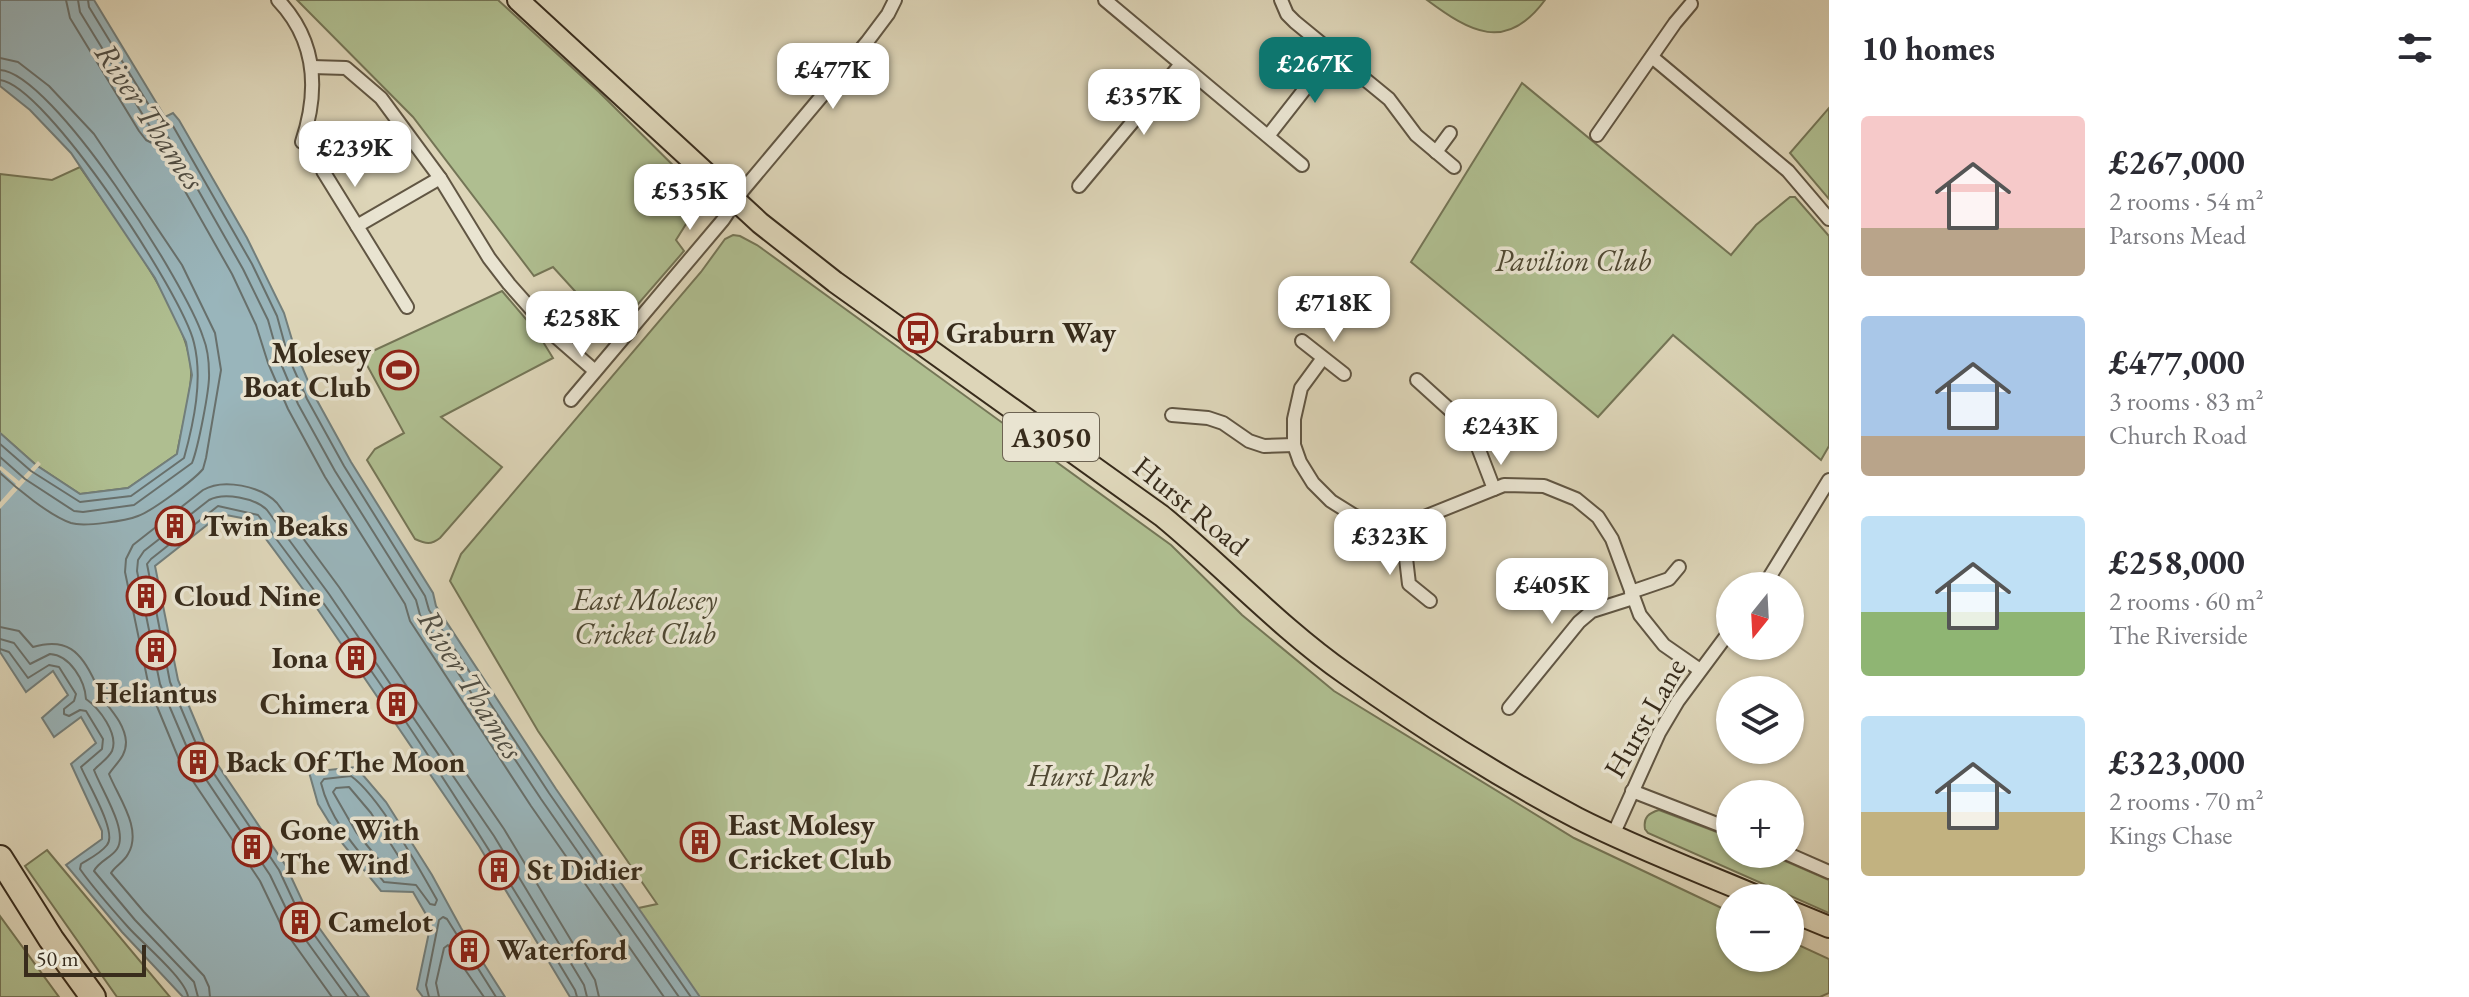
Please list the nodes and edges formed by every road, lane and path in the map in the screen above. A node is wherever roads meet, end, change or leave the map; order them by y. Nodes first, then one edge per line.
1 (278, 0) edge
2 (518, 0) edge
3 (895, 0) edge
4 (1105, 0) edge
5 (1281, 0) edge
6 (1691, 4) dead end
7 (1333, 53) junction
8 (1652, 57) junction
9 (1181, 64) junction
10 (312, 67) junction
11 (1450, 133) dead end
12 (1597, 135) dead end
13 (1268, 136) junction
14 (302, 142) dead end
15 (1436, 152) junction
16 (1302, 165) dead end
17 (1454, 167) dead end
18 (323, 171) dead end
19 (440, 178) junction
20 (1079, 186) dead end
21 (735, 202) junction
22 (1829, 219) edge
23 (357, 226) junction
24 (407, 307) dead end
25 (1302, 341) dead end
26 (1323, 358) junction
27 (595, 371) junction
28 (1344, 374) dead end
29 (1417, 380) dead end
30 (571, 400) dead end
31 (1172, 415) dead end
32 (1294, 445) junction
33 (1829, 480) edge
34 (1494, 489) junction
35 (1402, 524) junction
36 (1679, 567) dead end
37 (1773, 572) edge
38 (1632, 595) junction
39 (1430, 601) dead end
40 (1716, 649) edge
41 (1700, 670) junction
42 (1509, 708) dead end
43 (1632, 791) junction
44 (1716, 824) edge
45 (1613, 835) junction
46 (0, 858) edge
47 (1804, 861) edge
48 (1829, 872) edge
49 (1728, 884) edge
50 (1804, 917) edge
51 (1829, 927) edge
52 (93, 997) edge

1 - 10 street
2 - 21 main road, Hurst Road / A3050
3 - 21 street
4 - 9 street
5 - 7 street
6 - 8 street
7 - 13 street
7 - 15 street
8 - 12 street
8 - 22 street
9 - 13 street
9 - 20 street
10 - 14 street
10 - 19 street
11 - 15 street
13 - 16 street
15 - 17 street
18 - 23 street
19 - 23 street
19 - 27 street
21 - 27 street
21 - 45 main road, Hurst Road / A3050
23 - 24 street
25 - 26 street
26 - 28 street
26 - 32 street
27 - 30 street
29 - 34 street
31 - 32 street
32 - 35 street
33 - 37 street
34 - 35 street
34 - 38 street
35 - 39 street
36 - 38 street
38 - 41 street
38 - 42 street
40 - 41 street, Hurst Lane
41 - 43 street, Hurst Lane
43 - 44 street
43 - 45 street, Hurst Lane
45 - 49 main road, Hurst Road / A3050
46 - 52 highway
47 - 48 street
50 - 51 main road

